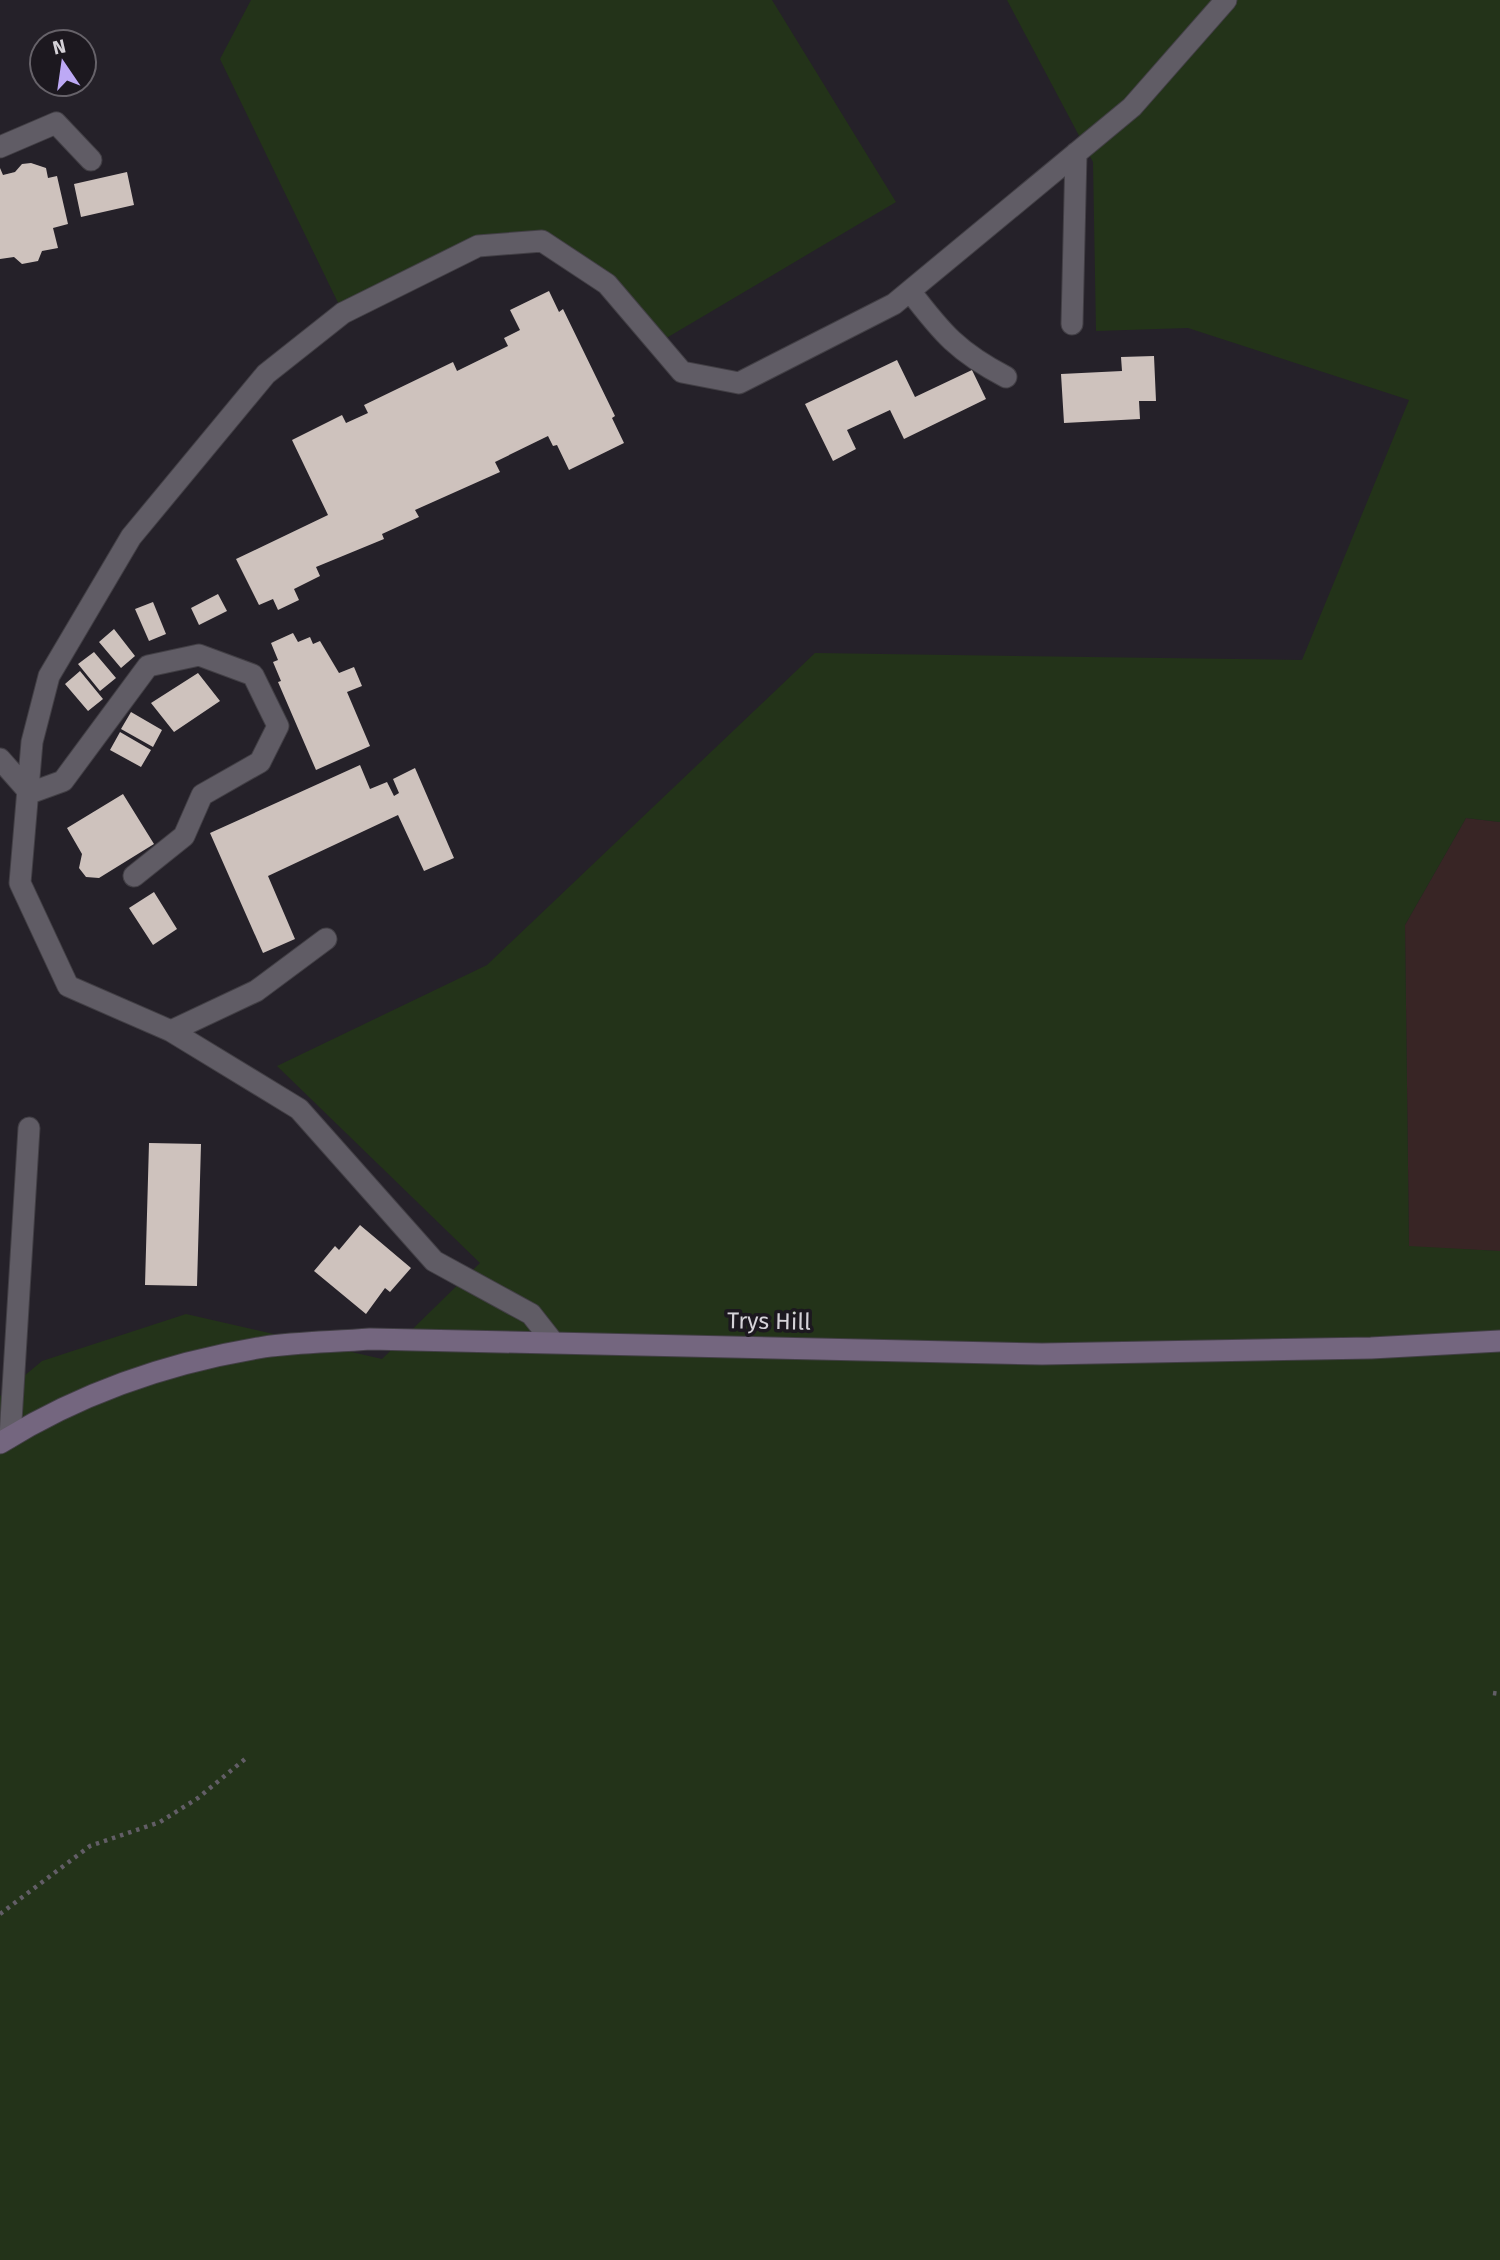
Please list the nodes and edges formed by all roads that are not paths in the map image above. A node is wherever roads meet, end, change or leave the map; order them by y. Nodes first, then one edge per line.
1 (1226, 0) edge
2 (0, 147) edge
3 (1076, 153) junction
4 (92, 160) dead end
5 (909, 291) junction
6 (1072, 324) dead end
7 (1006, 377) dead end
8 (0, 759) edge
9 (30, 793) junction
10 (134, 876) dead end
11 (326, 939) dead end
12 (171, 1031) junction
13 (29, 1128) dead end
14 (1500, 1341) edge
15 (553, 1342) junction
16 (5, 1440) edge

1 - 3 lane
2 - 4 lane
3 - 5 lane
3 - 6 lane
5 - 7 lane
5 - 9 lane
8 - 9 lane
9 - 10 lane
9 - 12 lane
11 - 12 lane
12 - 15 lane
13 - 16 lane
14 - 15 main road, Trys Hill
15 - 16 main road, Trys Hill

